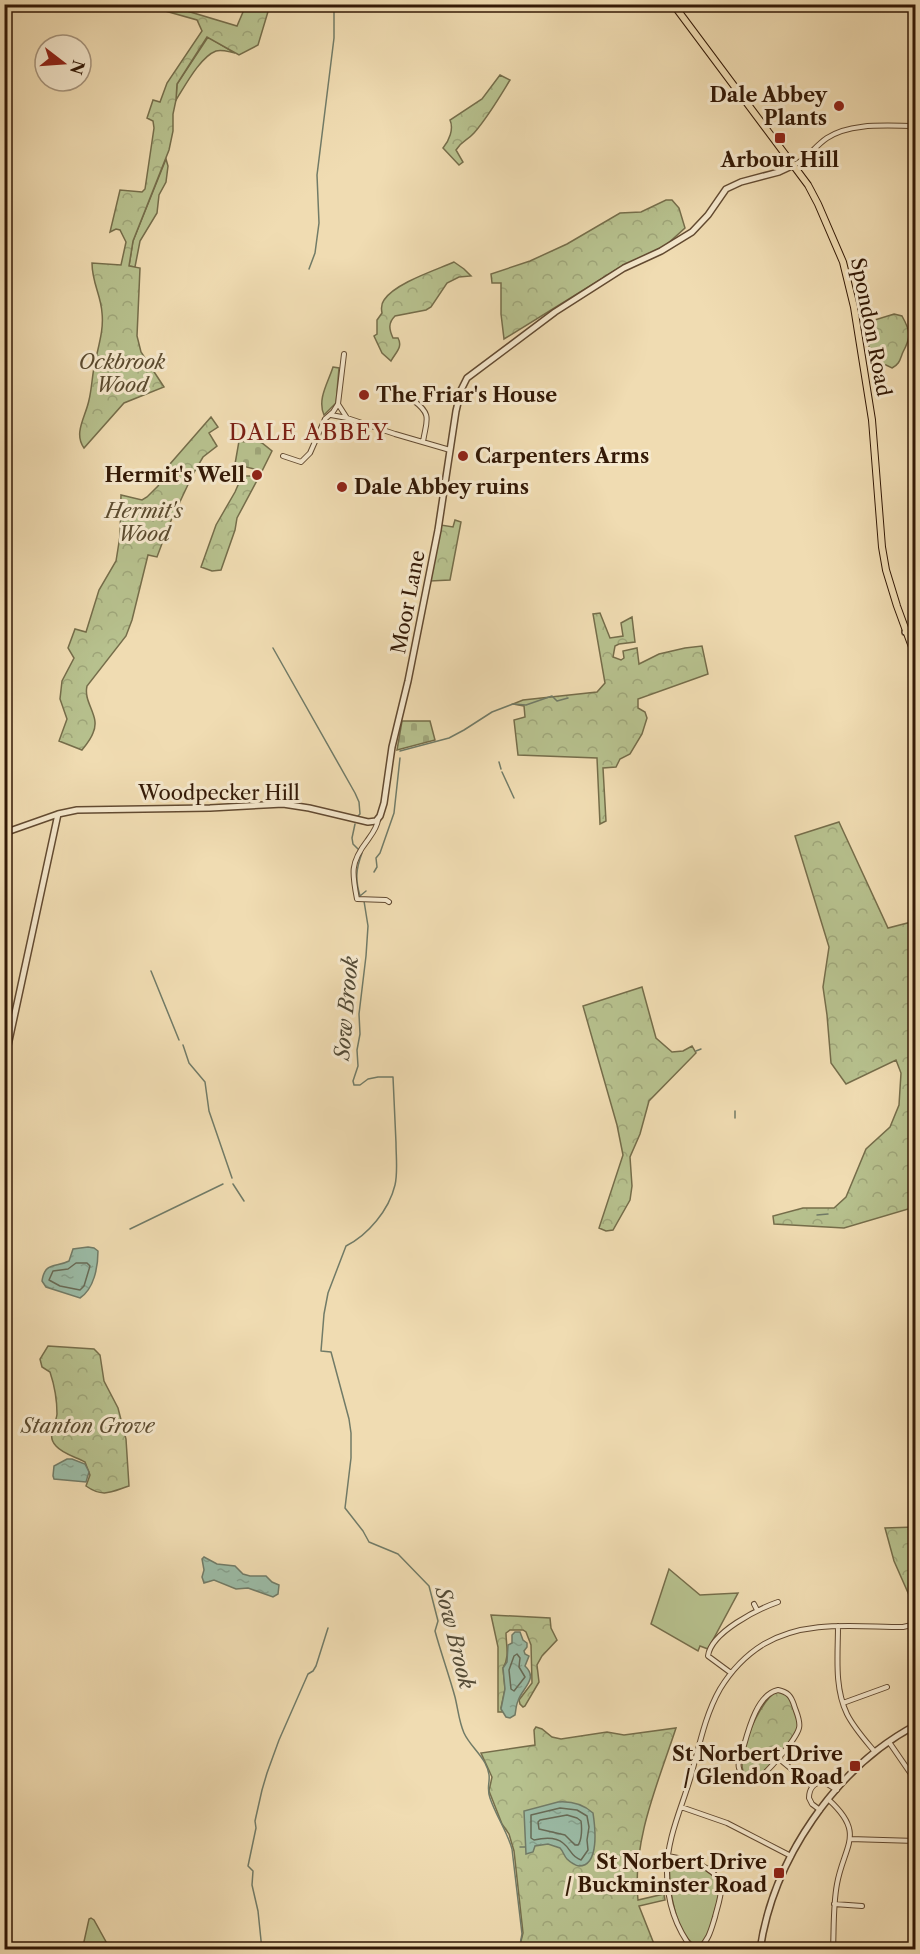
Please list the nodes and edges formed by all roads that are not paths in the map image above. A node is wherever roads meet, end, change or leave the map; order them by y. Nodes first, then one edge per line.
1 (673, 4) edge
2 (915, 126) edge
3 (794, 165) junction
4 (344, 354) dead end
5 (414, 401) dead end
6 (338, 404) junction
7 (330, 415) junction
8 (347, 418) junction
9 (423, 442) junction
10 (450, 450) junction
11 (283, 456) dead end
12 (915, 630) edge
13 (906, 632) junction
14 (915, 658) edge
15 (58, 814) junction
16 (378, 819) junction
17 (4, 833) edge
18 (389, 902) dead end
19 (4, 1064) edge
20 (778, 1602) dead end
21 (754, 1604) dead end
22 (757, 1610) junction
23 (915, 1624) edge
24 (838, 1626) junction
25 (731, 1673) junction
26 (887, 1687) dead end
27 (843, 1703) junction
28 (915, 1725) edge
29 (889, 1742) junction
30 (875, 1752) junction
31 (778, 1758) junction
32 (812, 1786) junction
33 (915, 1786) edge
34 (837, 1790) junction
35 (829, 1800) junction
36 (681, 1806) junction
37 (820, 1810) junction
38 (850, 1839) junction
39 (915, 1841) edge
40 (915, 1854) edge
41 (668, 1856) junction
42 (791, 1856) junction
43 (834, 1904) junction
44 (862, 1906) dead end
45 (693, 1950) edge
46 (698, 1950) edge
47 (760, 1950) edge
48 (833, 1950) edge
49 (912, 1950) edge

1 - 3 main road, Spondon Road
2 - 3 street
3 - 10 street, Moor Lane
3 - 13 main road, Spondon Road
4 - 6 street
5 - 9 street
6 - 7 street
6 - 8 street
7 - 8 street
7 - 11 street
8 - 9 street
9 - 10 street
10 - 16 street, Moor Lane
12 - 13 street
13 - 14 main road, Spondon Road
15 - 16 street, Woodpecker Hill
15 - 17 street, Woodpecker Hill
15 - 19 street
16 - 18 street
20 - 22 street
21 - 22 street
22 - 25 street
23 - 24 street
24 - 25 street
24 - 27 street
25 - 36 street
26 - 27 street
27 - 30 street
28 - 29 street
29 - 30 street
29 - 33 street
30 - 34 street
31 - 31 street
31 - 32 street
32 - 34 street
32 - 37 street
34 - 35 street
35 - 37 street
35 - 38 street
36 - 41 street
36 - 42 street
37 - 42 street
38 - 39 street
38 - 43 street
40 - 49 street
41 - 45 street
41 - 46 street
42 - 47 street
43 - 44 street
43 - 48 street

